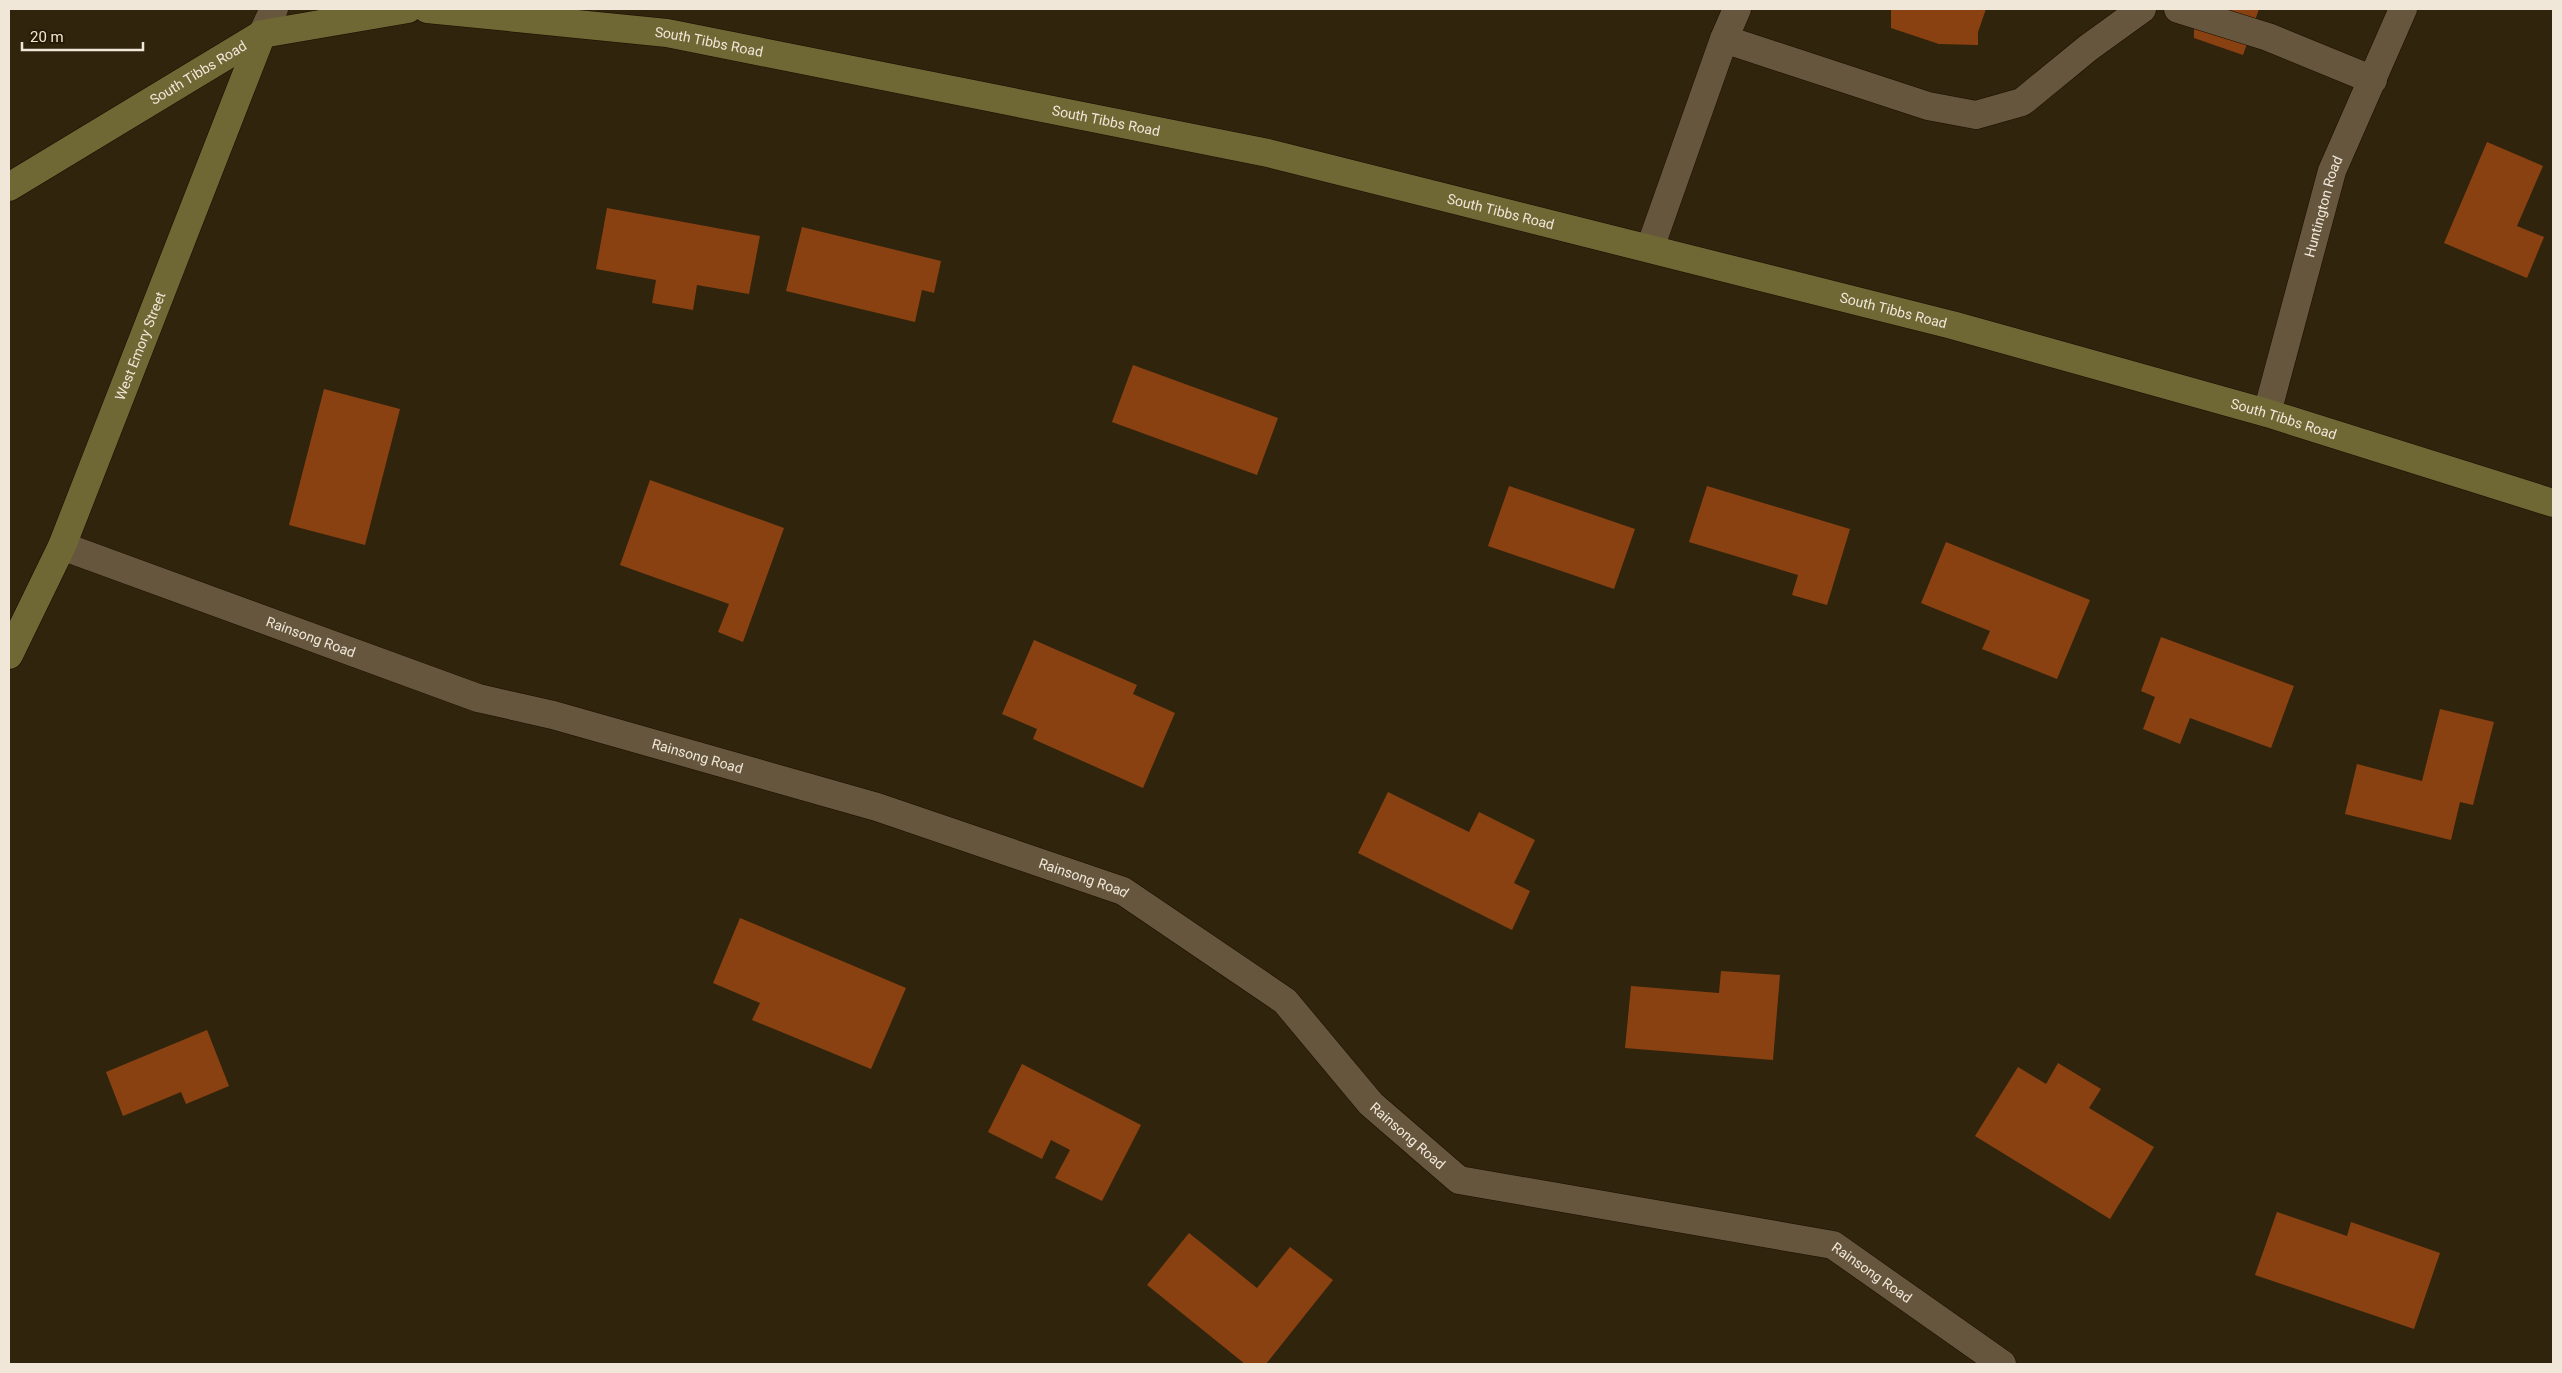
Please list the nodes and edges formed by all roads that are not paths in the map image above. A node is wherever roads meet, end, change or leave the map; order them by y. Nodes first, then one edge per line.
1 (274, 9) edge
2 (408, 9) edge
3 (427, 9) edge
4 (1737, 9) edge
5 (2142, 9) edge
6 (2178, 9) edge
7 (2403, 9) edge
8 (262, 34) junction
9 (1724, 39) junction
10 (2373, 80) junction
11 (9, 188) edge
12 (1650, 248) junction
13 (2267, 413) junction
14 (2553, 503) edge
15 (62, 546) junction
16 (9, 654) edge
17 (2002, 1364) edge

1 - 8 street
2 - 8 street, South Tibbs Road
3 - 12 street, South Tibbs Road
4 - 9 street
5 - 9 street
6 - 10 street
7 - 10 street, Huntington Road
8 - 11 street, South Tibbs Road
8 - 15 street, West Emory Street
9 - 12 street
10 - 13 street, Huntington Road
12 - 13 street, South Tibbs Road
13 - 14 street, South Tibbs Road
15 - 16 street, West Emory Street
15 - 17 street, Rainsong Road

